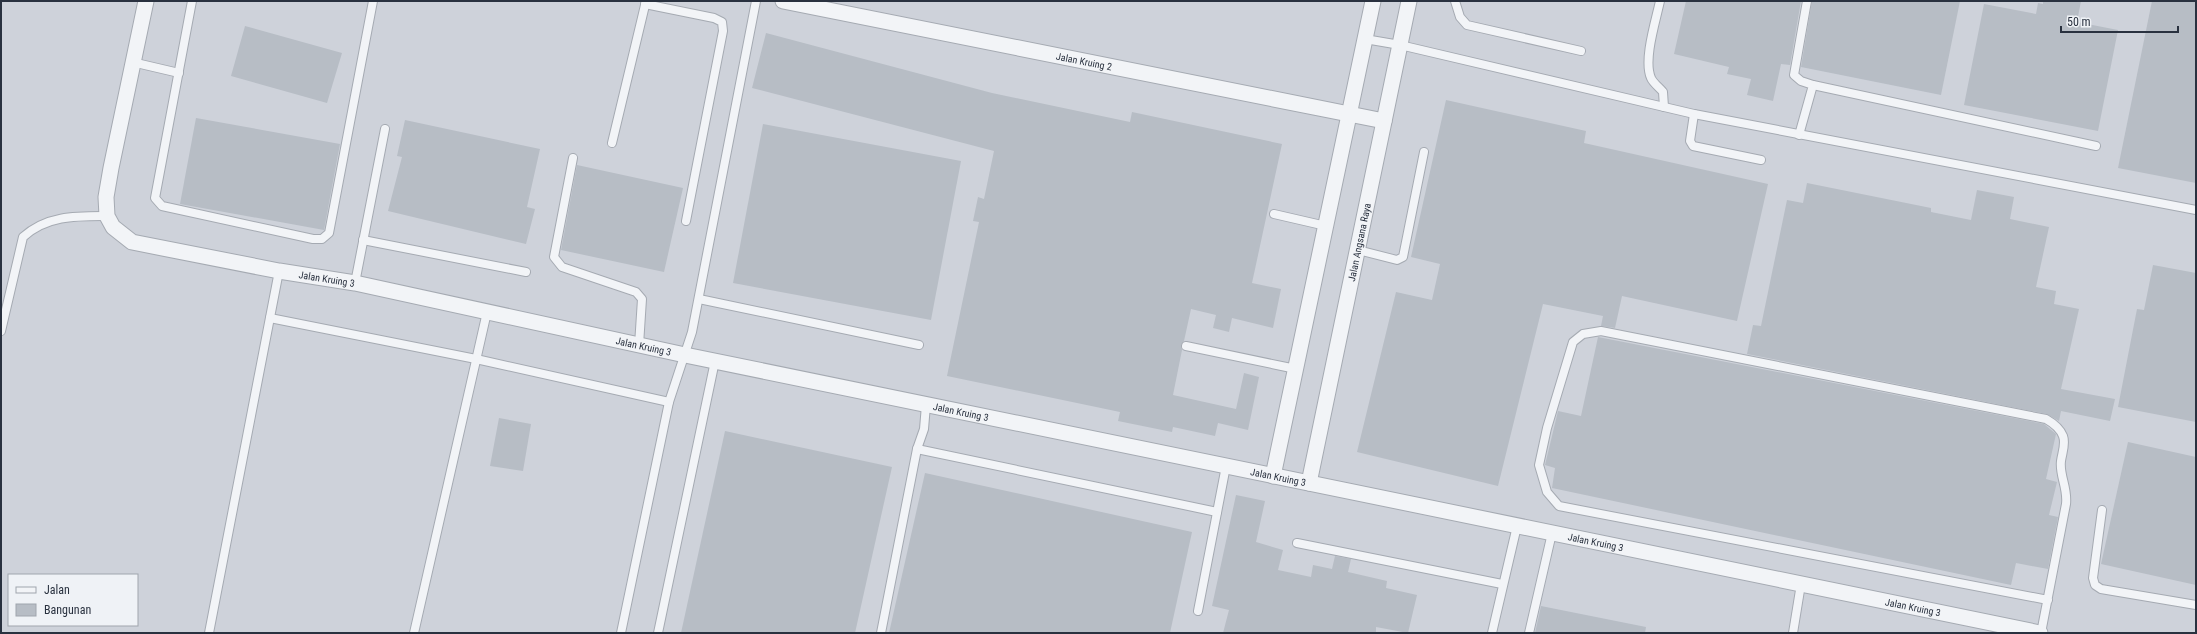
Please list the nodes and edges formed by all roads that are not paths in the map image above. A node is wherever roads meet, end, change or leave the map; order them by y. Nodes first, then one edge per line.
1 (146, 1) edge
2 (192, 1) edge
3 (373, 1) edge
4 (756, 1) edge
5 (784, 1) edge
6 (1373, 1) edge
7 (1409, 1) edge
8 (1455, 1) edge
9 (1660, 1) edge
10 (1807, 1) edge
11 (646, 3) edge
12 (1365, 39) junction
13 (1400, 45) junction
14 (1581, 52) dead end
15 (132, 62) junction
16 (179, 73) junction
17 (1813, 85) junction
18 (1664, 107) junction
19 (1349, 114) junction
20 (1694, 114) junction
21 (1384, 121) junction
22 (385, 129) dead end
23 (1799, 135) junction
24 (612, 143) dead end
25 (2096, 146) dead end
26 (1424, 152) dead end
27 (573, 158) dead end
28 (1761, 160) dead end
29 (2196, 210) edge
30 (1274, 214) dead end
31 (107, 216) junction
32 (686, 221) dead end
33 (1326, 226) junction
34 (363, 240) junction
35 (1358, 250) junction
36 (279, 271) junction
37 (526, 272) dead end
38 (355, 283) junction
39 (699, 299) junction
40 (487, 312) junction
41 (270, 318) junction
42 (1, 331) edge
43 (639, 345) junction
44 (919, 345) dead end
45 (1186, 346) dead end
46 (685, 355) junction
47 (476, 359) junction
48 (715, 361) junction
49 (1296, 369) junction
50 (669, 402) junction
51 (926, 405) junction
52 (917, 450) junction
53 (1226, 466) junction
54 (1273, 476) junction
55 (1309, 483) junction
56 (2102, 510) dead end
57 (1217, 512) junction
58 (1516, 526) junction
59 (1552, 533) junction
60 (1297, 543) dead end
61 (1502, 584) junction
62 (1801, 584) junction
63 (2048, 600) junction
64 (2196, 604) edge
65 (1198, 611) dead end
66 (210, 633) edge
67 (414, 633) edge
68 (621, 633) edge
69 (658, 633) edge
70 (881, 633) edge
71 (1492, 633) edge
72 (1529, 633) edge
73 (1793, 633) edge
74 (2041, 633) edge

1 - 15 street
2 - 16 lane
3 - 16 lane
4 - 39 lane
5 - 19 street, Jalan Kruing 2
6 - 12 street
7 - 13 street, Jalan Angsana Raya
8 - 14 lane
9 - 18 lane
10 - 17 lane
11 - 24 lane
11 - 32 lane
12 - 13 lane
12 - 19 street
13 - 18 lane
13 - 21 street, Jalan Angsana Raya
15 - 16 lane
15 - 31 street
17 - 23 lane
17 - 25 lane
18 - 20 lane
19 - 21 street, Jalan Kruing 2
19 - 33 street
20 - 23 lane
20 - 28 lane
21 - 35 street, Jalan Angsana Raya
22 - 34 lane
23 - 29 lane
26 - 35 lane
27 - 43 lane
30 - 33 lane
31 - 36 street, Jalan Kruing 3
31 - 42 lane
33 - 49 street
34 - 37 lane
34 - 38 lane
35 - 55 street, Jalan Angsana Raya
36 - 38 street, Jalan Kruing 3
36 - 41 lane
38 - 40 street, Jalan Kruing 3
39 - 44 lane
39 - 46 lane
40 - 43 street, Jalan Kruing 3
40 - 47 lane
41 - 47 lane
41 - 66 lane
43 - 46 street, Jalan Kruing 3
45 - 49 lane
46 - 48 street, Jalan Kruing 3
46 - 50 lane
47 - 50 lane
47 - 67 lane
48 - 51 street, Jalan Kruing 3
48 - 69 lane
49 - 54 street
50 - 68 lane
51 - 52 lane
51 - 53 street, Jalan Kruing 3
52 - 57 lane
52 - 70 lane
53 - 54 street, Jalan Kruing 3
53 - 57 lane
54 - 55 street, Jalan Kruing 3
55 - 58 street, Jalan Kruing 3
56 - 64 lane
57 - 65 lane
58 - 59 street, Jalan Kruing 3
58 - 61 lane
59 - 62 street, Jalan Kruing 3
59 - 72 lane
60 - 61 lane
61 - 71 lane
62 - 73 lane
62 - 74 street, Jalan Kruing 3
63 - 63 lane
63 - 74 lane

